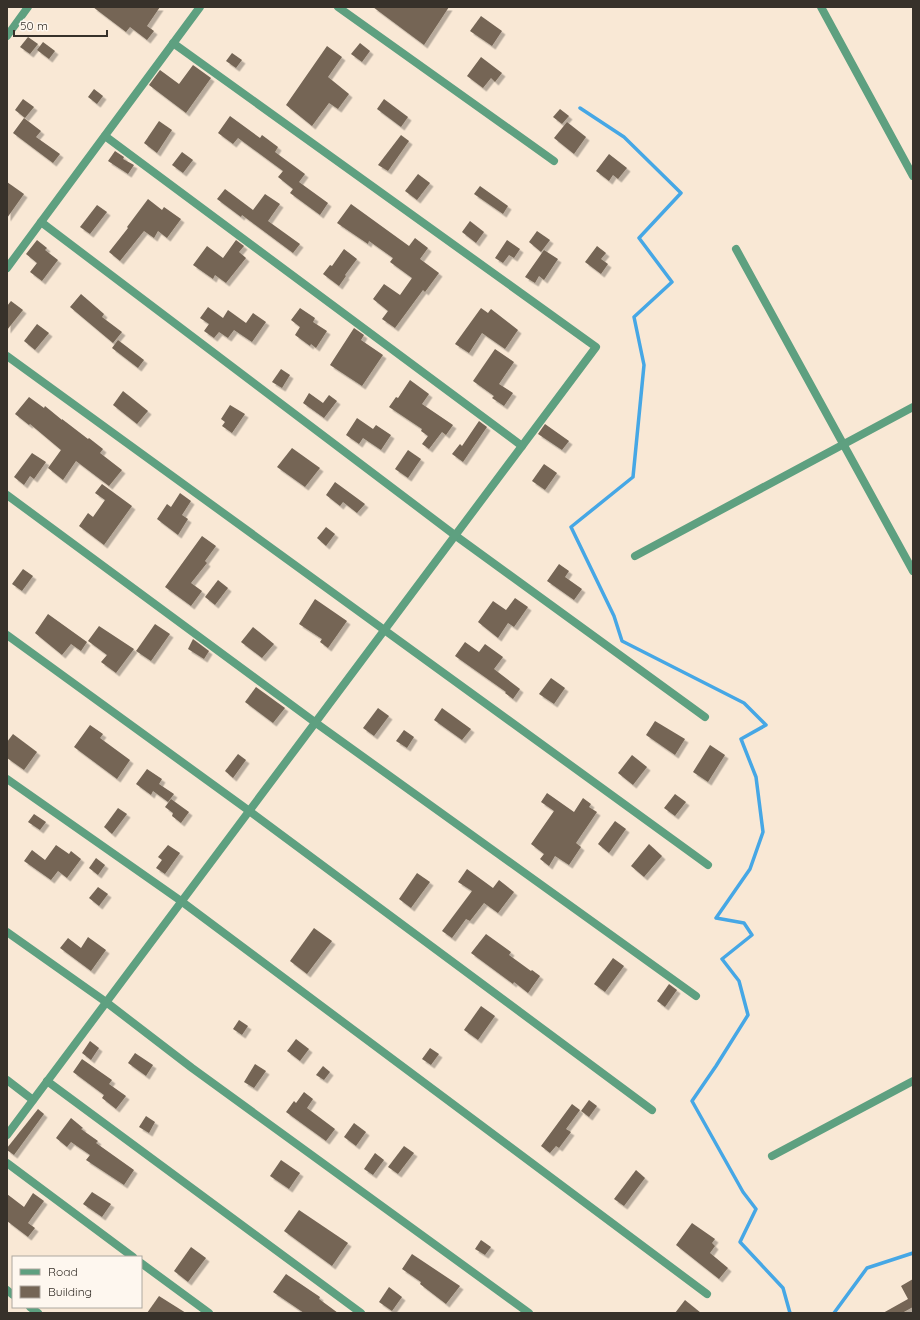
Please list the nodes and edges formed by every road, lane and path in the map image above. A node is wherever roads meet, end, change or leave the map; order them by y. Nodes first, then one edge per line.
1 (28, 7) edge
2 (200, 7) edge
3 (338, 7) edge
4 (821, 7) edge
5 (7, 36) edge
6 (173, 43) junction
7 (105, 136) junction
8 (554, 161) dead end
9 (913, 176) edge
10 (41, 222) junction
11 (736, 249) dead end
12 (7, 268) edge
13 (7, 356) edge
14 (913, 407) edge
15 (843, 445) junction
16 (522, 446) junction
17 (7, 495) edge
18 (456, 536) junction
19 (635, 556) dead end
20 (913, 572) edge
21 (385, 630) junction
22 (7, 635) edge
23 (705, 717) dead end
24 (316, 722) junction
25 (7, 778) edge
26 (248, 810) junction
27 (708, 865) dead end
28 (181, 901) junction
29 (7, 932) edge
30 (696, 996) dead end
31 (106, 1002) junction
32 (7, 1080) edge
33 (47, 1081) junction
34 (913, 1081) edge
35 (33, 1100) junction
36 (652, 1110) dead end
37 (7, 1135) edge
38 (772, 1156) dead end
39 (7, 1164) edge
40 (132, 1256) edge
41 (142, 1264) edge
42 (707, 1294) dead end
43 (209, 1313) edge
44 (361, 1313) edge
45 (529, 1313) edge

1 - 5 street
2 - 6 street
3 - 8 street
4 - 9 street
6 - 7 street
6 - 16 street
7 - 10 street
7 - 16 street
10 - 12 street
10 - 18 street
11 - 15 street
13 - 21 street
14 - 15 street
15 - 19 street
15 - 20 street
16 - 18 street
17 - 24 street
18 - 21 street
18 - 23 street
21 - 24 street
21 - 27 street
22 - 26 street
24 - 26 street
24 - 30 street
25 - 28 street
26 - 28 street
26 - 36 street
28 - 31 street
28 - 42 street
29 - 31 street
31 - 33 street
31 - 45 street
32 - 35 street
33 - 35 street
33 - 44 street
34 - 38 street
35 - 37 street
39 - 40 street
41 - 43 street

